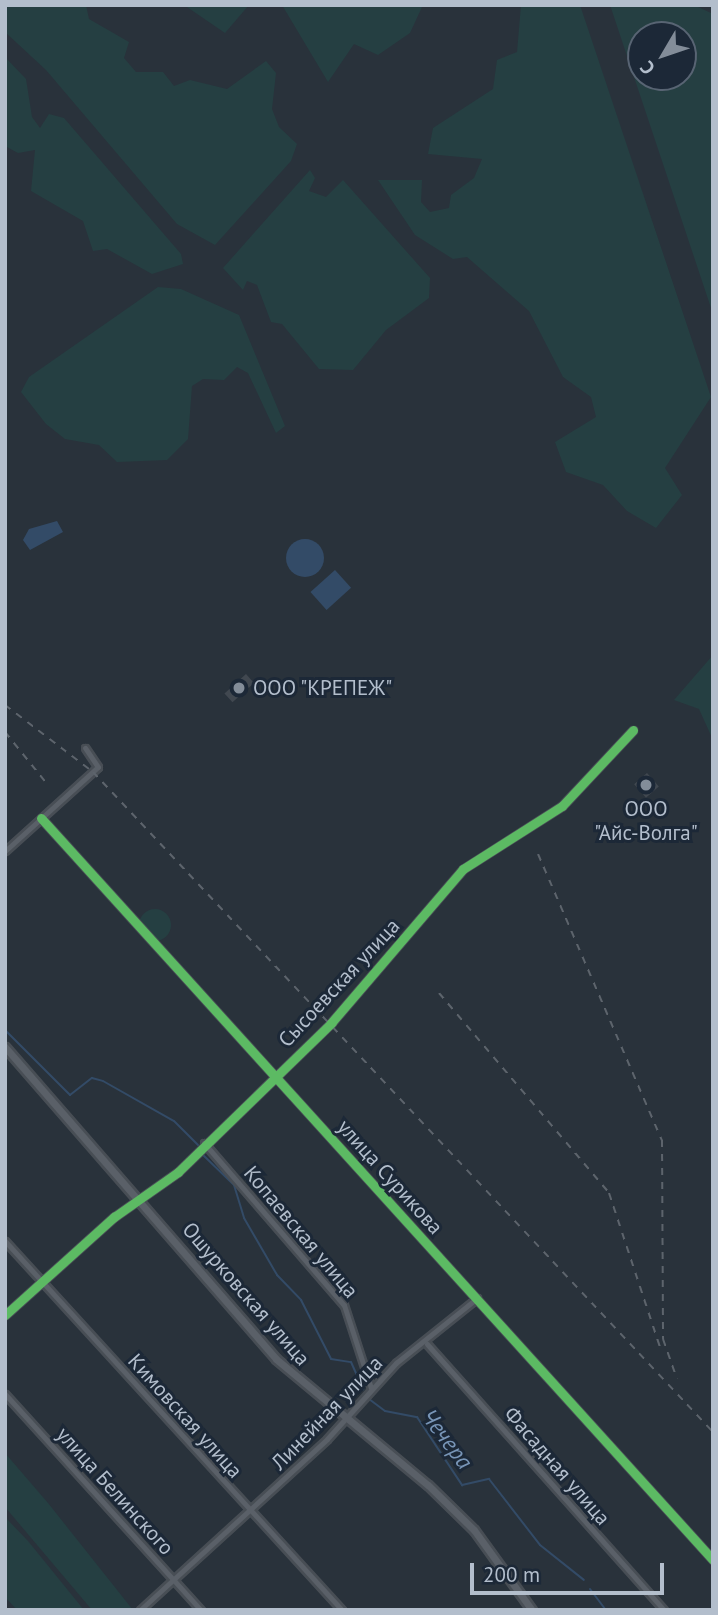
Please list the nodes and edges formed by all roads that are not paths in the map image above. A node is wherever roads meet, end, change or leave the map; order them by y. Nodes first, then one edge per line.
1 (632, 730) dead end
2 (85, 748) dead end
3 (41, 818) junction
4 (5, 851) edge
5 (5, 1047) edge
6 (274, 1076) junction
7 (204, 1143) junction
8 (142, 1202) junction
9 (5, 1241) edge
10 (42, 1281) junction
11 (477, 1298) junction
12 (5, 1315) edge
13 (426, 1343) junction
14 (371, 1388) junction
15 (5, 1394) edge
16 (346, 1418) junction
17 (251, 1512) junction
18 (713, 1560) edge
19 (174, 1579) junction
20 (140, 1610) edge
21 (201, 1610) edge
22 (342, 1610) edge
23 (532, 1610) edge
24 (664, 1610) edge

1 - 6 street, Сысоевская улица
2 - 3 street
3 - 4 street
3 - 6 street, улица Сурикова
5 - 8 street, Ошурковская улица
6 - 7 street, Сысоевская улица
6 - 11 street, улица Сурикова
7 - 8 street, Сысоевская улица
7 - 14 street, Копаевская улица
8 - 10 street, Сысоевская улица
8 - 16 street, Ошурковская улица
9 - 10 street, Кимовская улица
10 - 12 street, Сысоевская улица
10 - 17 street, Кимовская улица
11 - 13 street, Линейная улица
11 - 18 street, улица Сурикова
13 - 14 street, Линейная улица
13 - 24 street, Фасадная улица
14 - 16 street, Линейная улица
15 - 19 street, улица Белинского
16 - 17 street, Линейная улица
16 - 23 street, Ошурковская улица
17 - 19 street, Линейная улица
17 - 22 street, Кимовская улица
19 - 20 street, Линейная улица
19 - 21 street, улица Белинского

